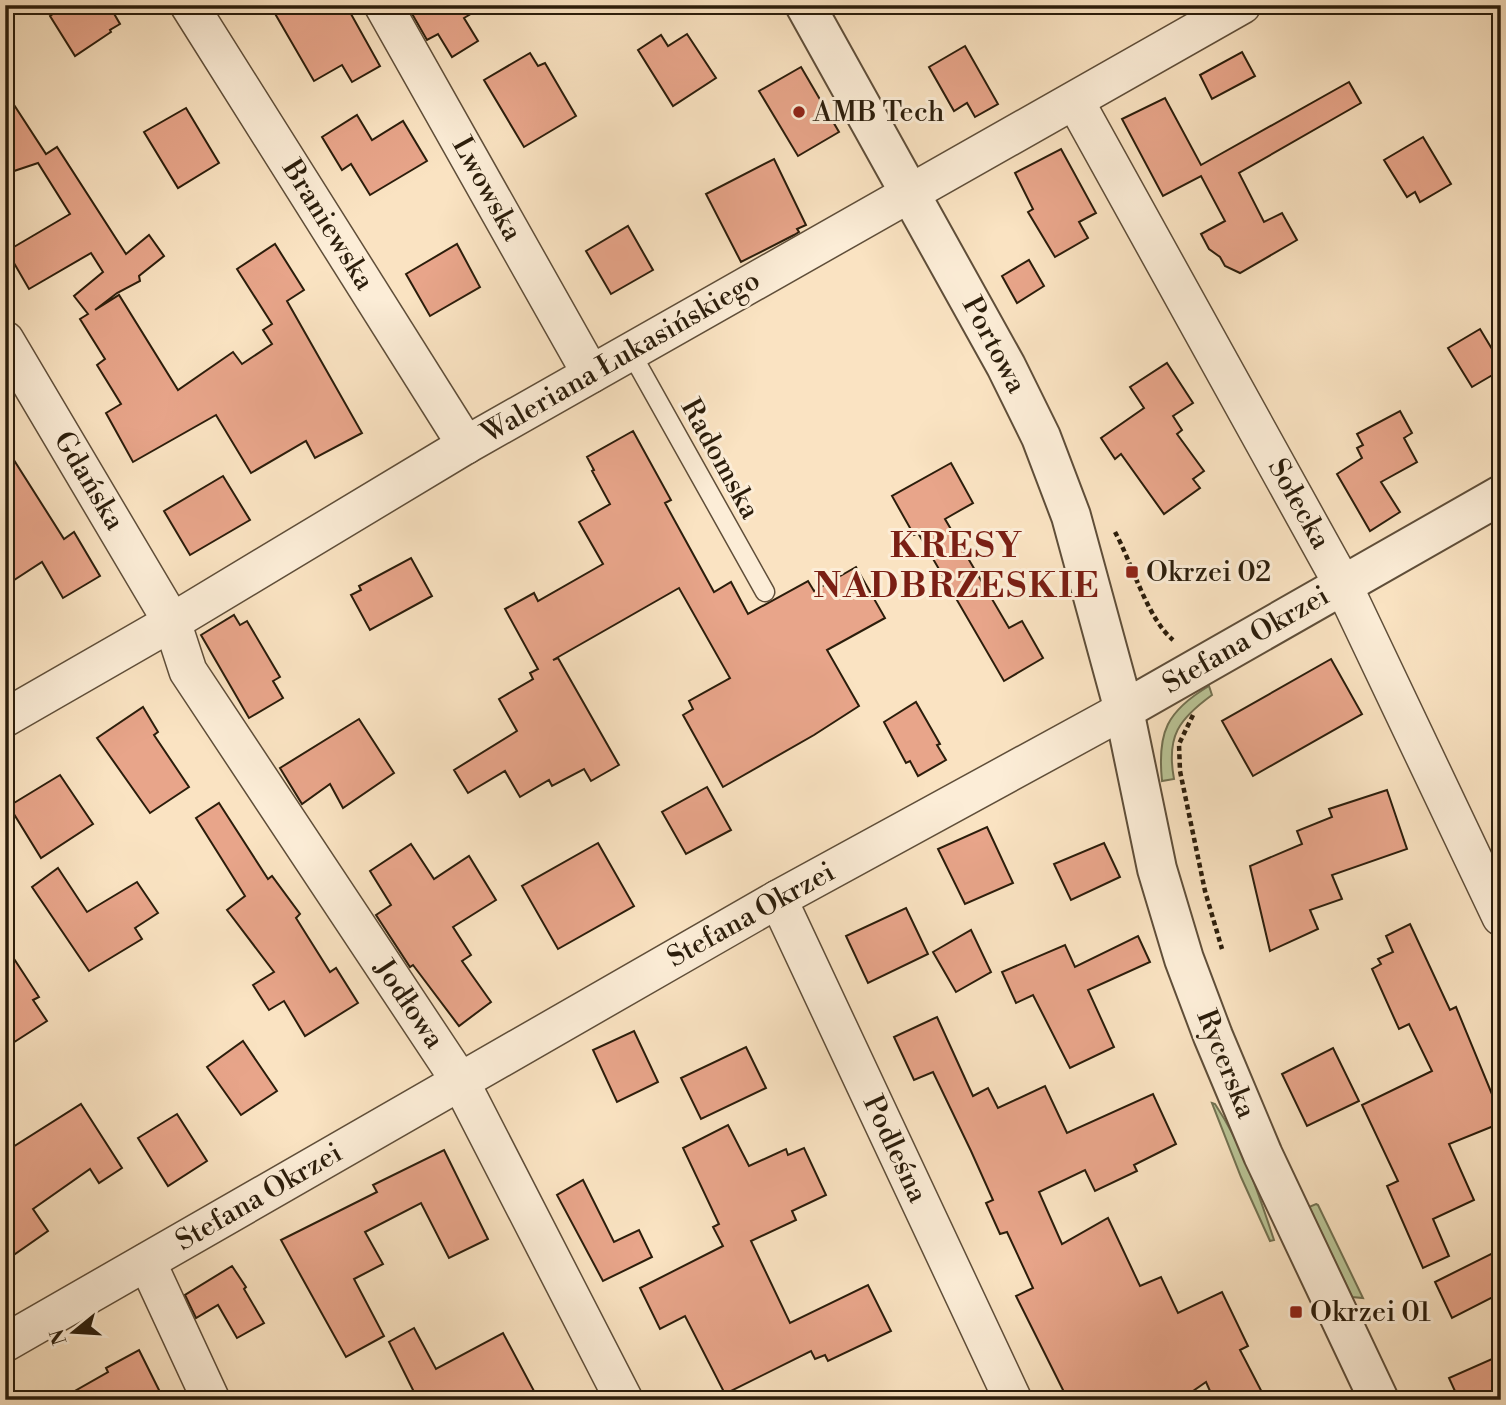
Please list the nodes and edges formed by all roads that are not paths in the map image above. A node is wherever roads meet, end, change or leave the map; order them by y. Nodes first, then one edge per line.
1 (189, 5) edge
2 (383, 5) edge
3 (805, 5) edge
4 (1242, 5) edge
5 (1075, 101) junction
6 (911, 193) junction
7 (5, 340) edge
8 (630, 351) junction
9 (591, 373) junction
10 (466, 445) junction
11 (1501, 495) edge
12 (1343, 584) junction
13 (765, 592) dead end
14 (172, 622) junction
15 (1124, 710) junction
16 (5, 718) edge
17 (778, 899) junction
18 (1501, 917) edge
19 (460, 1081) junction
20 (147, 1262) junction
21 (5, 1343) edge
22 (211, 1400) edge
23 (624, 1400) edge
24 (1013, 1400) edge
25 (1379, 1400) edge

1 - 10 street, Braniewska
2 - 9 street, Lwowska
3 - 6 street, Portowa
4 - 5 street, Waleriana Łukasińskiego
5 - 6 street, Waleriana Łukasińskiego
5 - 12 street, Sołecka
6 - 8 street, Waleriana Łukasińskiego
6 - 15 street, Portowa
7 - 14 street, Gdańska
8 - 9 street, Waleriana Łukasińskiego
8 - 13 lane, Radomska
9 - 10 street, Waleriana Łukasińskiego
10 - 14 street, Waleriana Łukasińskiego
11 - 12 street, Stefana Okrzei
12 - 15 street, Stefana Okrzei
12 - 18 street, Sołecka
14 - 16 street, Waleriana Łukasińskiego
14 - 19 street, Jodłowa
15 - 17 street, Stefana Okrzei
15 - 25 street, Rycerska
17 - 19 street, Stefana Okrzei
17 - 24 street, Podleśna
19 - 20 street, Stefana Okrzei
19 - 23 street, Jodłowa
20 - 21 street, Stefana Okrzei
20 - 22 street

